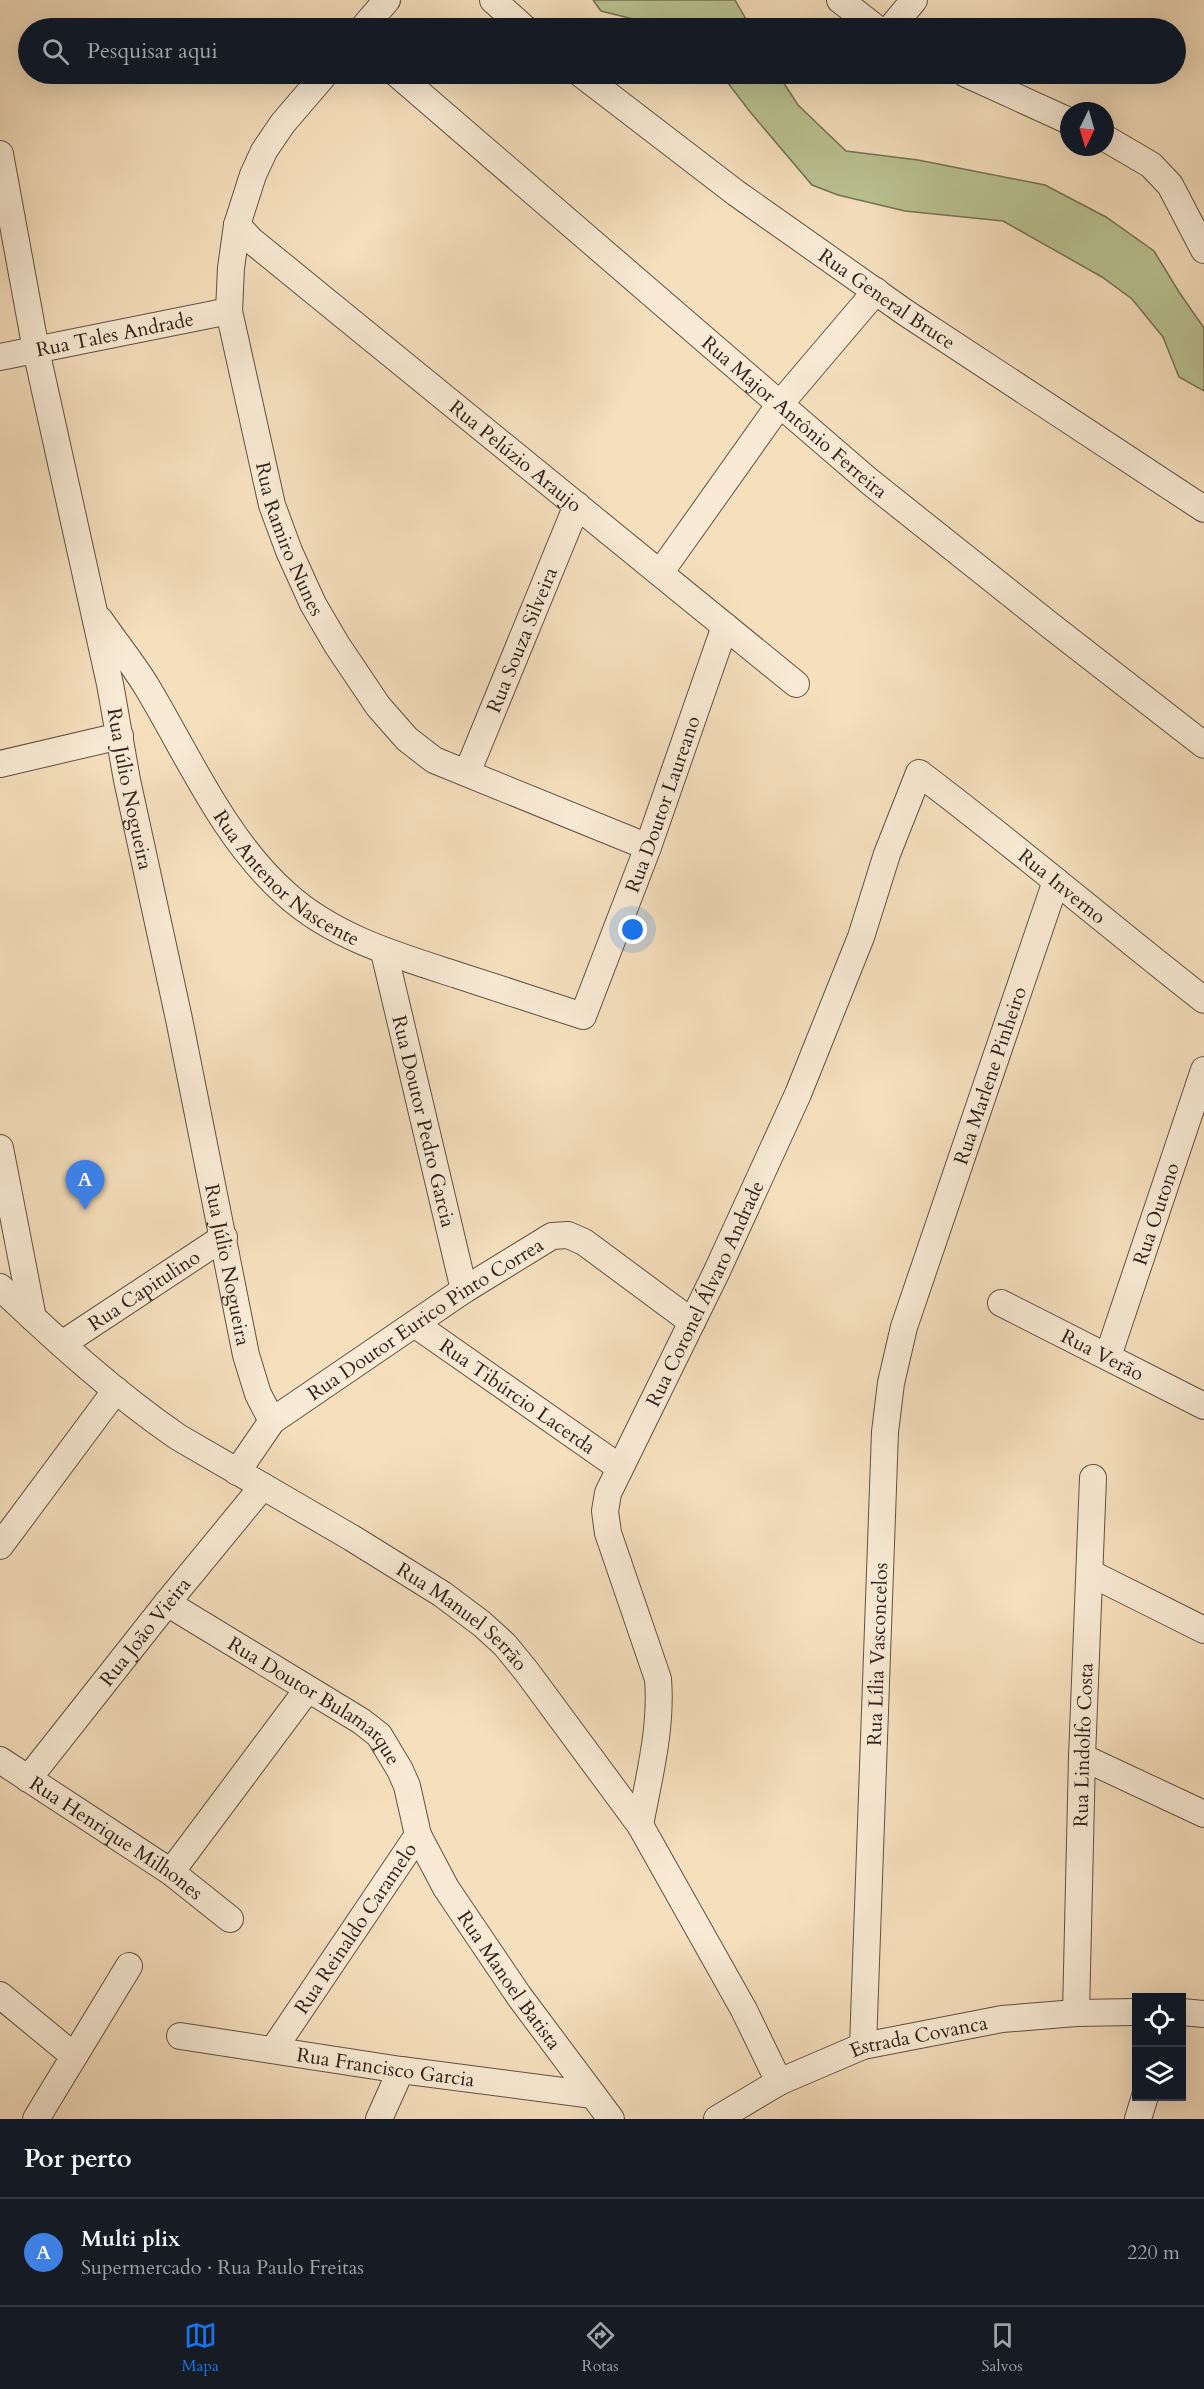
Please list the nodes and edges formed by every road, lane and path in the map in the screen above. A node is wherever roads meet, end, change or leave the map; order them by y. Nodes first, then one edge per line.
1 (387, 0) edge
2 (493, 0) edge
3 (840, 0) edge
4 (914, 0) edge
5 (372, 18) edge
6 (513, 18) edge
7 (863, 18) edge
8 (899, 18) edge
9 (316, 84) edge
10 (409, 84) edge
11 (594, 84) edge
12 (988, 84) edge
13 (1060, 117) edge
14 (1114, 143) edge
15 (0, 154) edge
16 (237, 225) junction
17 (1204, 250) edge
18 (876, 291) junction
19 (229, 312) junction
20 (36, 351) junction
21 (0, 357) edge
22 (780, 404) junction
23 (577, 506) junction
24 (1204, 509) edge
25 (660, 573) junction
26 (93, 610) junction
27 (725, 626) junction
28 (796, 684) dead end
29 (120, 736) junction
30 (1204, 745) edge
31 (0, 764) edge
32 (467, 773) junction
33 (919, 773) joint
34 (648, 848) junction
35 (1056, 881) junction
36 (384, 952) junction
37 (1204, 1000) edge
38 (583, 1016) joint
39 (1204, 1070) edge
40 (0, 1148) edge
41 (5, 1206) edge
42 (224, 1237) junction
43 (924, 1268) joint
44 (0, 1287) edge
45 (464, 1290) junction
46 (1001, 1303) dead end
47 (33, 1318) junction
48 (692, 1322) junction
49 (416, 1324) junction
50 (62, 1344) junction
51 (1108, 1356) junction
52 (116, 1390) junction
53 (1204, 1406) edge
54 (272, 1420) junction
55 (619, 1467) junction
56 (237, 1472) junction
57 (1094, 1478) dead end
58 (263, 1486) junction
59 (0, 1546) edge
60 (1090, 1573) junction
61 (167, 1603) junction
62 (1204, 1630) edge
63 (307, 1690) junction
64 (1082, 1757) junction
65 (0, 1760) edge
66 (28, 1779) junction
67 (1204, 1814) edge
68 (640, 1825) junction
69 (418, 1835) junction
70 (171, 1872) junction
71 (230, 1919) dead end
72 (129, 1966) dead end
73 (0, 1995) edge
74 (1132, 2012) edge
75 (1186, 2012) edge
76 (1076, 2013) junction
77 (1204, 2014) edge
78 (180, 2036) dead end
79 (863, 2046) junction
80 (273, 2050) junction
81 (74, 2056) junction
82 (401, 2070) junction
83 (778, 2082) junction
84 (593, 2095) junction
85 (1144, 2101) edge
86 (36, 2119) edge
87 (379, 2119) edge
88 (611, 2119) edge
89 (717, 2119) edge
90 (1138, 2119) edge

1 - 5 street
2 - 6 street
3 - 7 street
4 - 8 street
9 - 16 street, Rua Ramiro Nunes
10 - 22 street, Rua Major Antônio Ferreira
11 - 18 street, Rua General Bruce
12 - 13 street
14 - 17 street
15 - 20 street, Rua Júlio Nogueira
16 - 19 street, Rua Ramiro Nunes
16 - 23 street, Rua Pelúzio Araujo
18 - 22 street
18 - 24 street, Rua General Bruce
19 - 20 street, Rua Tales Andrade
19 - 32 street, Rua Ramiro Nunes
20 - 21 street, Rua Tales Andrade
20 - 26 street, Rua Júlio Nogueira
22 - 25 street
22 - 30 street, Rua Major Antônio Ferreira
23 - 25 street, Rua Pelúzio Araujo
23 - 32 street, Rua Souza Silveira
25 - 27 street, Rua Pelúzio Araujo
26 - 29 street, Rua Júlio Nogueira
26 - 36 street, Rua Antenor Nascente
27 - 28 street, Rua Pelúzio Araujo
27 - 34 street, Rua Doutor Laureano
29 - 31 street
29 - 42 street, Rua Júlio Nogueira
32 - 34 street, Rua Ramiro Nunes
33 - 35 street, Rua Inverno
33 - 48 street, Rua Coronel Álvaro Andrade
34 - 38 street, Rua Doutor Laureano
35 - 37 street, Rua Inverno
35 - 43 street, Rua Marlene Pinheiro
36 - 38 street, Rua Antenor Nascente
36 - 45 street, Rua Doutor Pedro Garcia
39 - 51 street, Rua Outono
40 - 41 street
41 - 47 street
42 - 50 street, Rua Capitulino
42 - 54 street, Rua Júlio Nogueira
43 - 79 street, Rua Lília Vasconcelos
44 - 47 street, Rua Manuel Serrão
45 - 48 street, Rua Doutor Eurico Pinto Correa
45 - 49 street, Rua Doutor Eurico Pinto Correa
46 - 51 street, Rua Verão
47 - 50 street, Rua Manuel Serrão
48 - 55 street, Rua Coronel Álvaro Andrade
49 - 54 street, Rua Doutor Eurico Pinto Correa
49 - 55 street, Rua Tibúrcio Lacerda
50 - 52 street, Rua Manuel Serrão
51 - 53 street, Rua Verão
52 - 56 street, Rua Manuel Serrão
52 - 59 street
54 - 56 street, Rua Doutor Eurico Pinto Correa
55 - 68 street, Rua Coronel Álvaro Andrade
56 - 58 street, Rua Manuel Serrão
57 - 60 street, Rua Lindolfo Costa
58 - 61 street, Rua João Vieira
58 - 68 street, Rua Manuel Serrão
60 - 62 street
60 - 64 street, Rua Lindolfo Costa
61 - 63 street, Rua Doutor Bulamarque
61 - 66 street, Rua João Vieira
63 - 69 street, Rua Doutor Bulamarque
63 - 70 street
64 - 67 street
64 - 76 street, Rua Lindolfo Costa
65 - 66 street, Rua Henrique Milhones
66 - 70 street, Rua Henrique Milhones
68 - 83 street, Rua Manuel Serrão
69 - 80 street, Rua Reinaldo Caramelo
69 - 84 street, Rua Manoel Batista
70 - 71 street, Rua Henrique Milhones
72 - 81 street
73 - 81 street
74 - 76 street, Estrada Covanca
75 - 77 street
76 - 79 street, Estrada Covanca
78 - 80 street, Rua Francisco Garcia
79 - 83 street, Estrada Covanca
80 - 82 street, Rua Francisco Garcia
81 - 86 street
82 - 84 street, Rua Francisco Garcia
82 - 87 street
83 - 89 street, Estrada Covanca
84 - 88 street, Rua Manoel Batista
85 - 90 street

